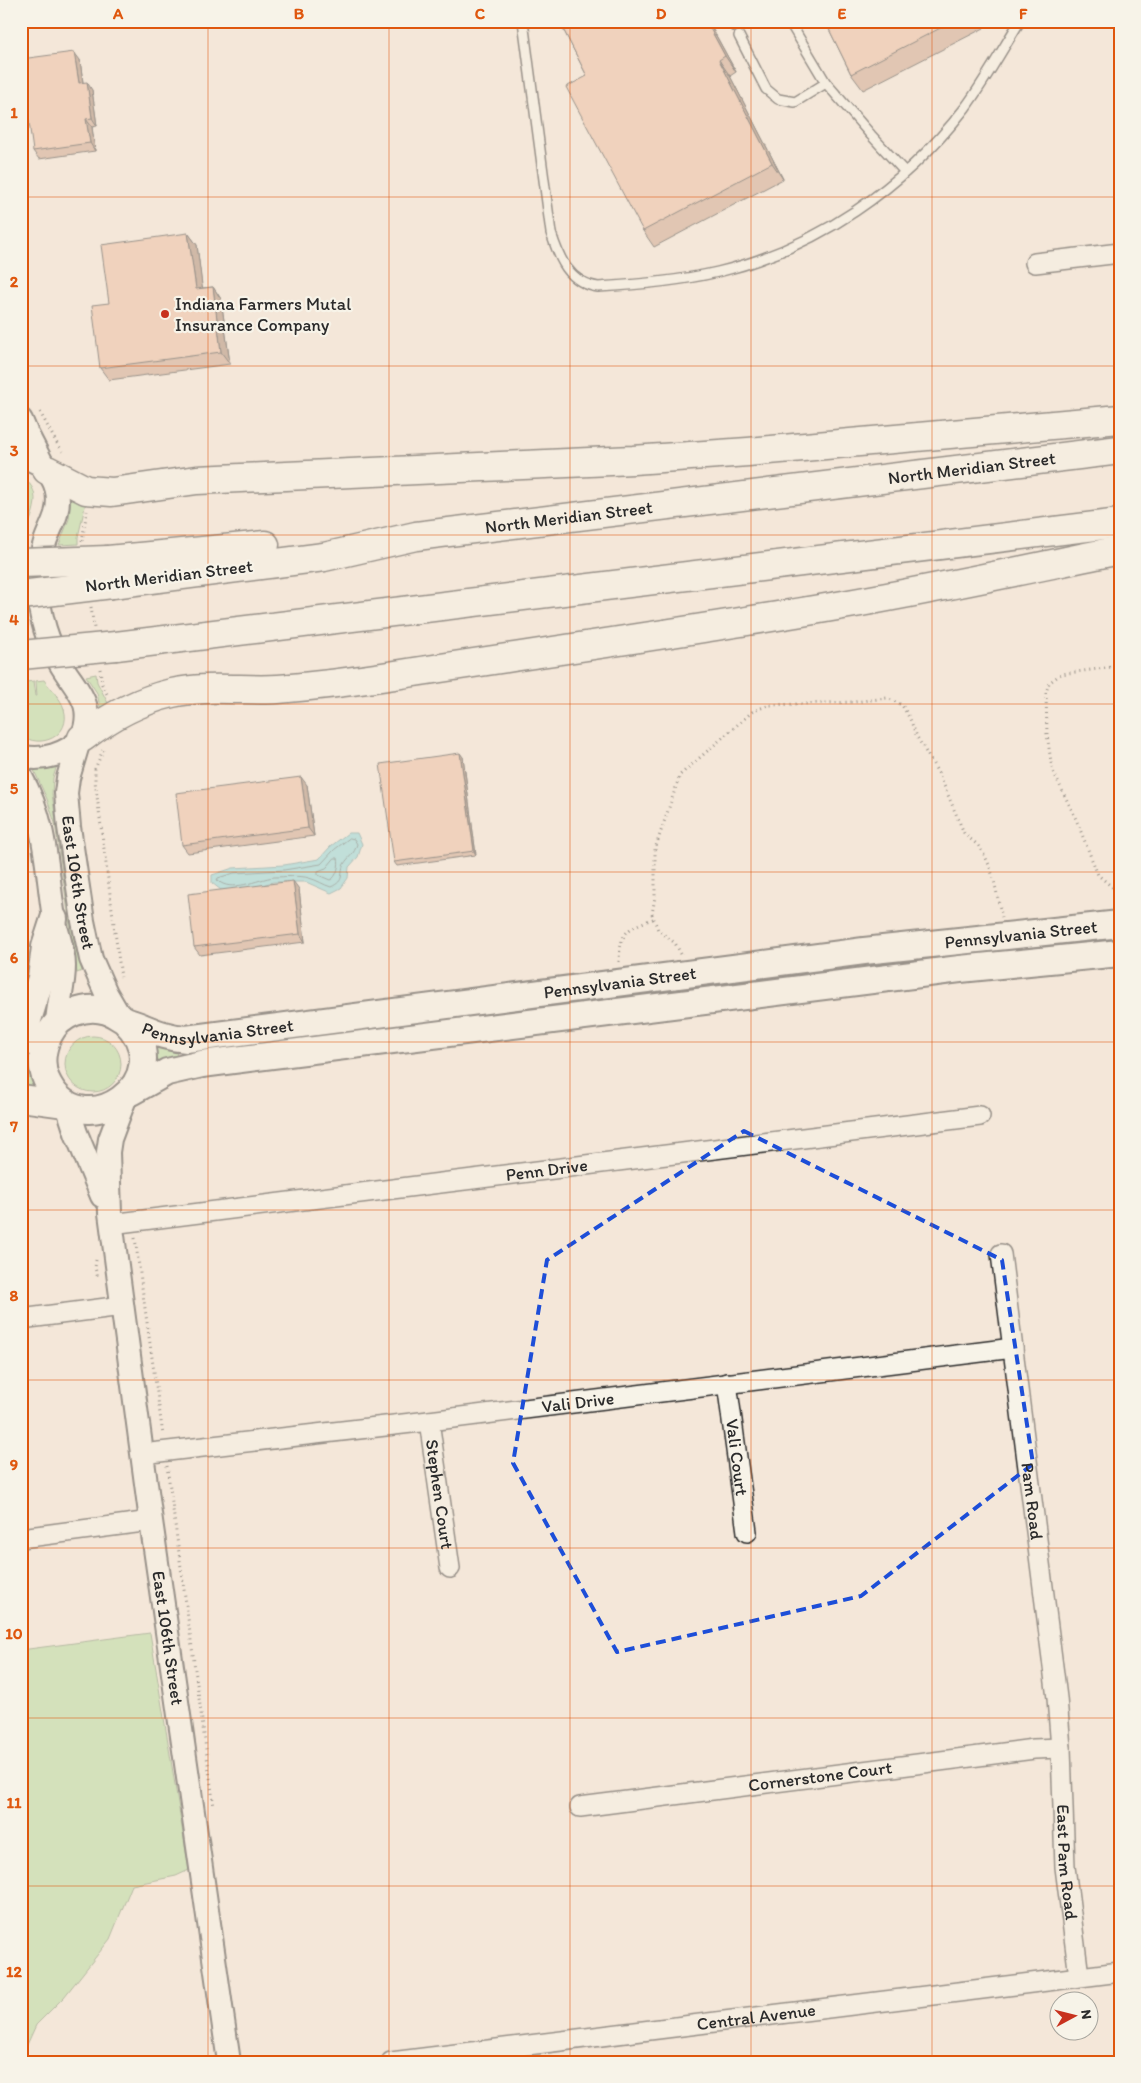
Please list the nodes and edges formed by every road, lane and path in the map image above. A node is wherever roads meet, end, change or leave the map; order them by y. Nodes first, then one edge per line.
1 (523, 21) edge
2 (789, 21) edge
3 (1020, 21) edge
4 (739, 36) dead end
5 (826, 83) junction
6 (905, 172) junction
7 (1120, 253) edge
8 (1035, 263) dead end
9 (31, 416) edge
10 (1120, 419) edge
11 (1120, 450) edge
12 (21, 458) edge
13 (54, 464) junction
14 (1120, 522) edge
15 (1120, 550) edge
16 (21, 563) edge
17 (110, 572) junction
18 (21, 595) edge
19 (21, 655) edge
20 (1120, 666) edge
21 (90, 741) junction
22 (21, 756) edge
23 (21, 777) edge
24 (1120, 898) edge
25 (653, 918) junction
26 (1002, 918) dead end
27 (54, 919) junction
28 (1120, 924) edge
29 (1120, 954) edge
30 (682, 956) dead end
31 (619, 965) dead end
32 (122, 984) dead end
33 (122, 1019) junction
34 (56, 1024) junction
35 (24, 1044) edge
36 (128, 1094) junction
37 (21, 1098) edge
38 (66, 1104) junction
39 (980, 1116) dead end
40 (111, 1218) junction
41 (135, 1233) dead end
42 (1001, 1254) dead end
43 (122, 1306) junction
44 (21, 1319) edge
45 (1013, 1348) junction
46 (727, 1383) junction
47 (429, 1421) junction
48 (165, 1452) junction
49 (142, 1454) junction
50 (151, 1521) junction
51 (747, 1532) dead end
52 (21, 1538) edge
53 (450, 1568) dead end
54 (1061, 1748) junction
55 (580, 1807) dead end
56 (214, 1808) dead end
57 (1120, 1972) edge
58 (1079, 1976) junction
59 (229, 2062) edge
60 (390, 2062) edge

1 - 6 lane
2 - 5 lane
3 - 6 lane
4 - 5 lane
5 - 6 lane
7 - 8 street
9 - 13 street, East 106th Street
9 - 13 path
10 - 13 highway
11 - 17 highway, North Meridian Street
12 - 13 street
13 - 21 street, East 106th Street
14 - 19 highway, bridge
15 - 21 highway
16 - 17 highway, bridge
17 - 18 highway, North Meridian Street, bridge
20 - 24 path
21 - 22 street
21 - 32 path
21 - 33 street, East 106th Street
23 - 27 street, East 106th Street
25 - 26 path
25 - 30 path
25 - 31 path
27 - 34 street, East 106th Street
27 - 35 main road
28 - 33 main road, Pennsylvania Street
29 - 36 main road, Pennsylvania Street
33 - 34 main road
33 - 36 main road
34 - 35 main road
34 - 38 main road
36 - 38 main road
36 - 40 street, East 106th Street
37 - 38 main road
38 - 40 street, East 106th Street
39 - 40 street, Penn Drive
40 - 43 street, East 106th Street
41 - 48 path
42 - 45 street, Pam Road
43 - 44 street
43 - 49 street, East 106th Street
45 - 46 street, Vali Drive
45 - 54 street, Pam Road
46 - 47 street, Vali Drive
46 - 51 street, Vali Court
47 - 48 street, Vali Drive
47 - 53 street, Stephen Court
48 - 49 street, Vali Drive
48 - 56 path
49 - 50 street, East 106th Street
50 - 52 street
50 - 59 street, East 106th Street
54 - 55 street, Cornerstone Court
54 - 58 street, East Pam Road
57 - 58 street, Central Avenue
58 - 60 street, Central Avenue

